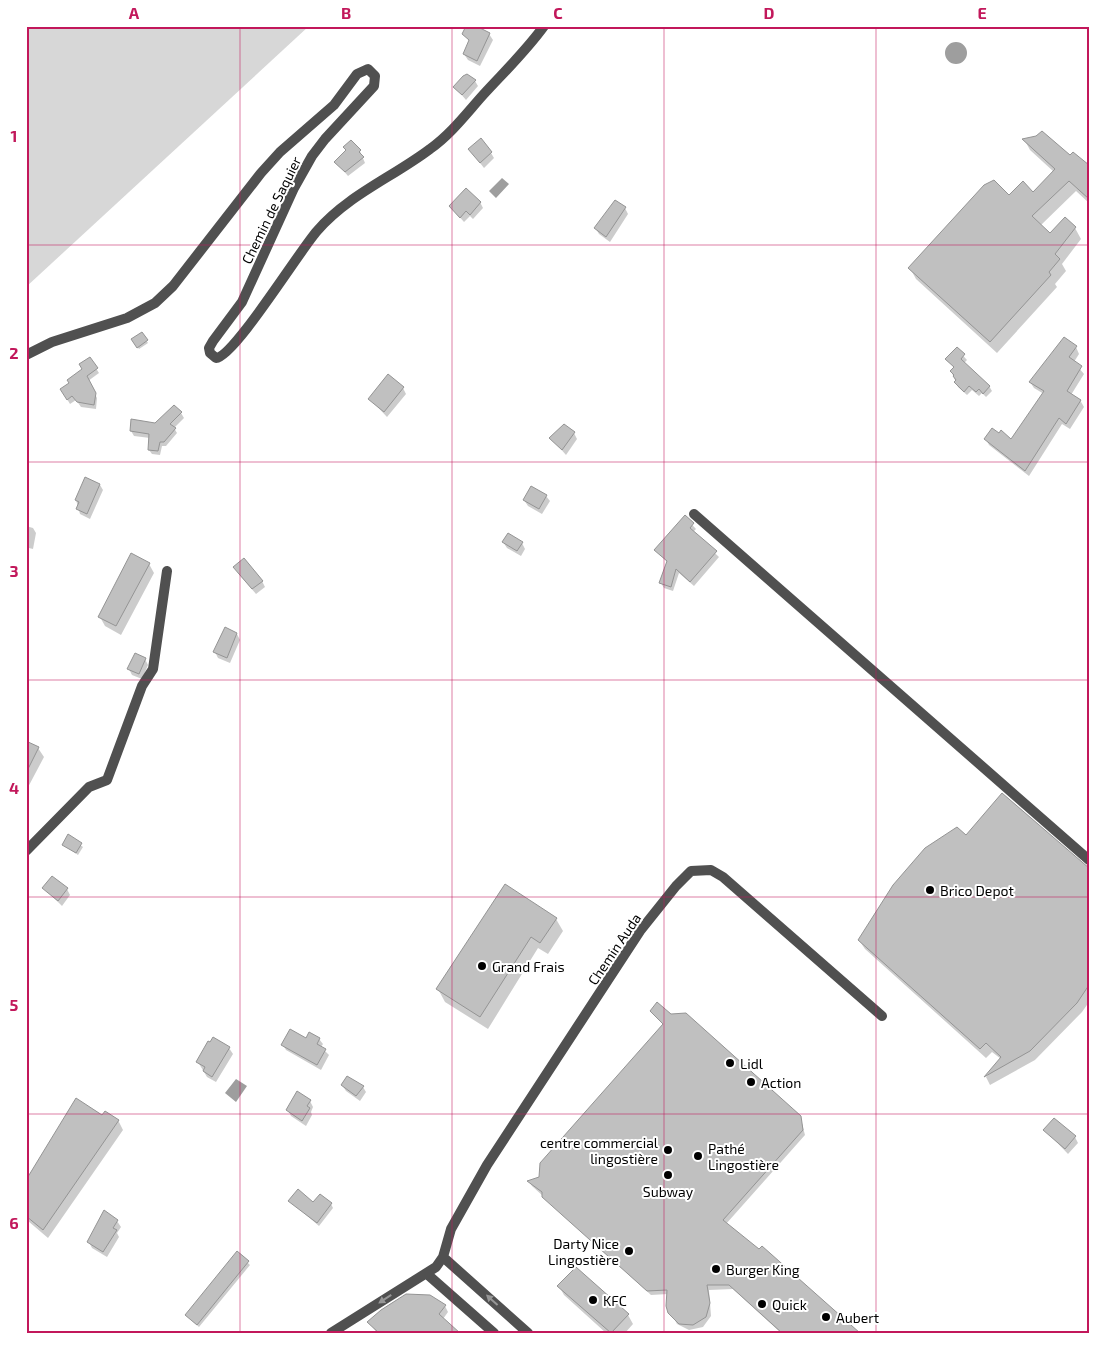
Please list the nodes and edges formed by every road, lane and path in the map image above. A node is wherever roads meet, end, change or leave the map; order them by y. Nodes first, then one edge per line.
1 (544, 26) edge
2 (26, 355) edge
3 (694, 514) dead end
4 (167, 571) dead end
5 (26, 851) edge
6 (1089, 860) edge
7 (882, 1016) dead end
8 (443, 1257) junction
9 (427, 1274) junction
10 (331, 1333) edge
11 (494, 1333) edge
12 (528, 1333) edge

1 - 2 street, Chemin de Saquier
3 - 6 street
4 - 5 street
7 - 8 street, Chemin Auda
8 - 9 street
12 -> 8 street
9 -> 10 street
9 - 11 street

